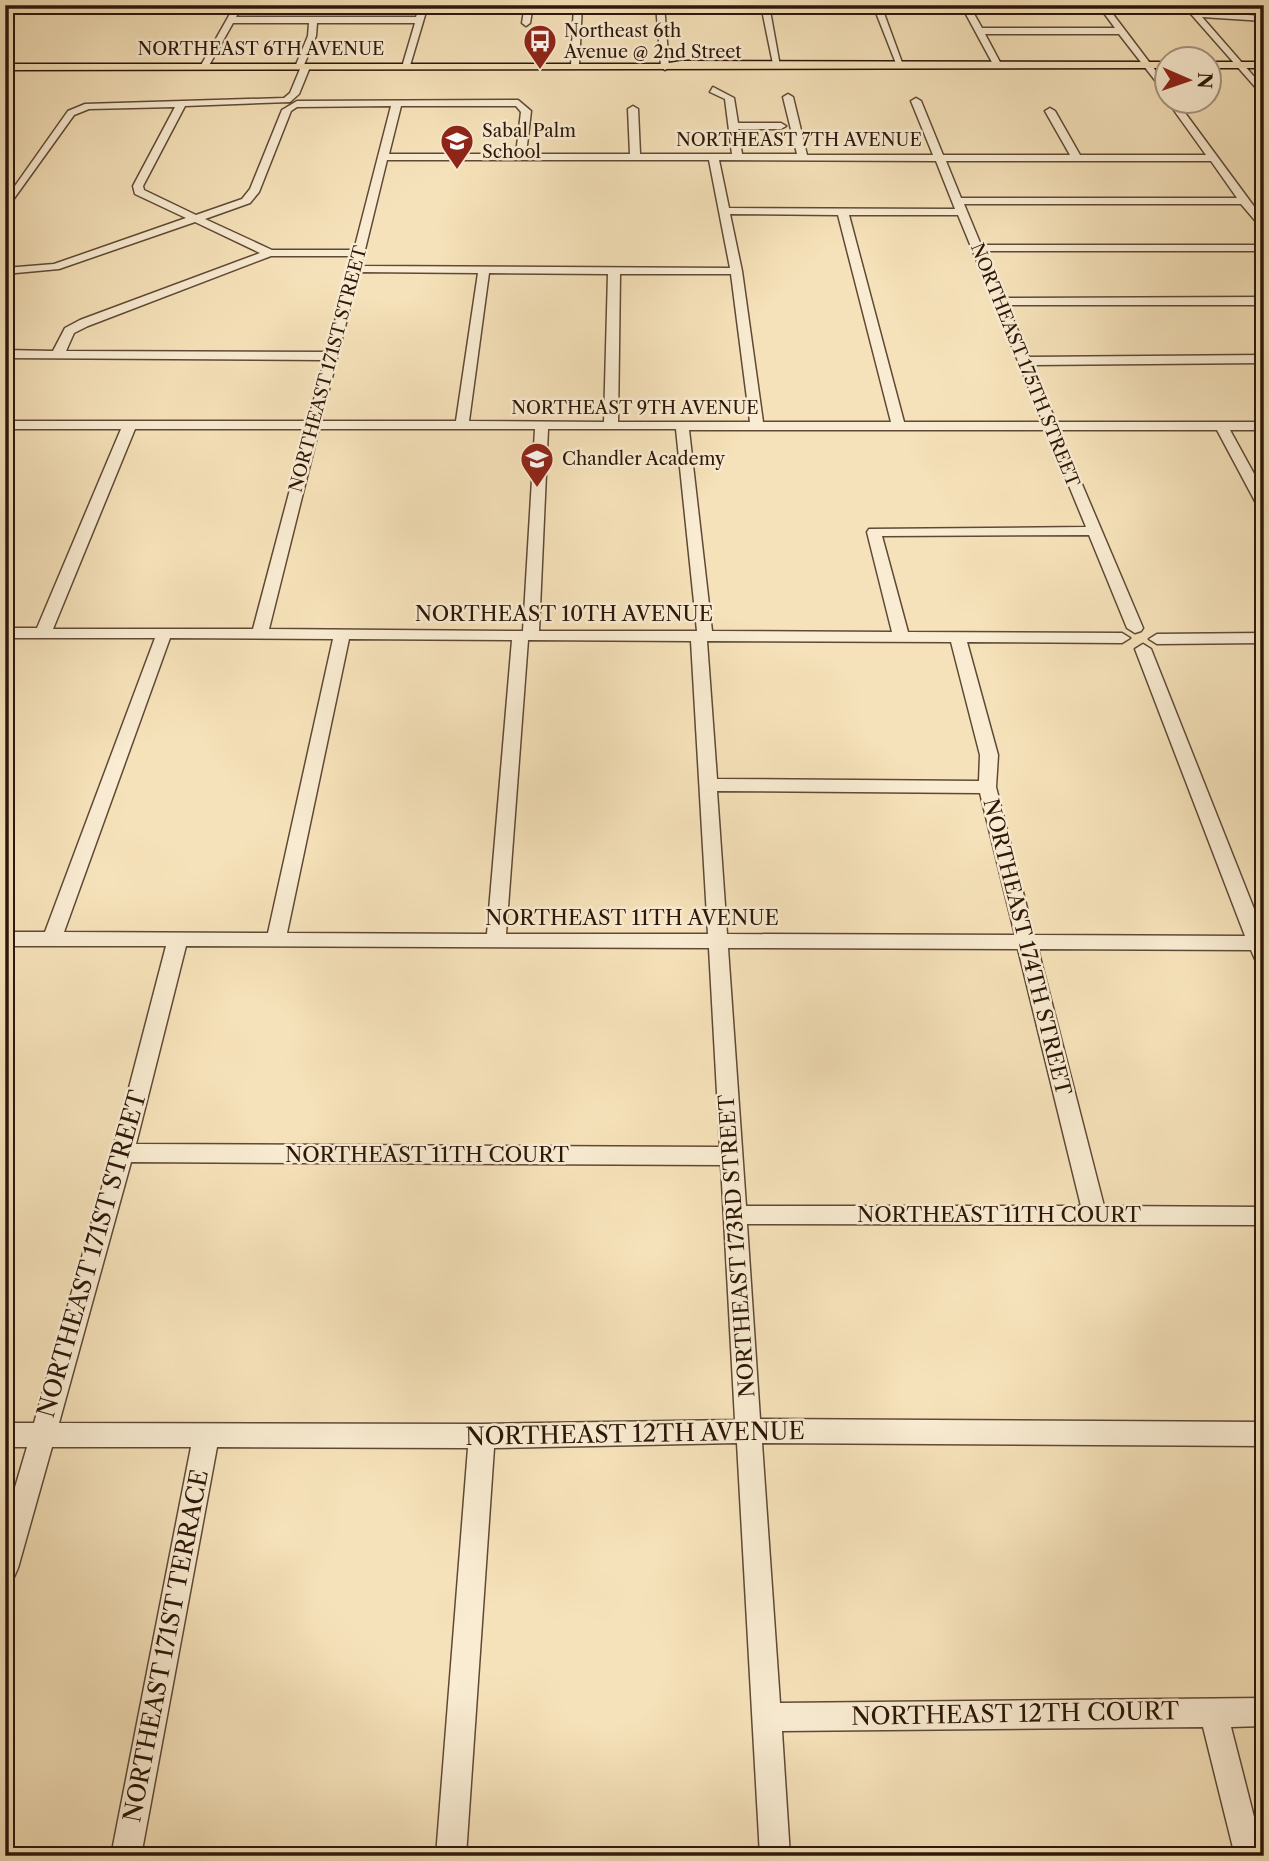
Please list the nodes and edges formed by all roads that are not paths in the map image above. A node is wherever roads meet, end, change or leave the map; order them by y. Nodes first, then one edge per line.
1 (239, 5) edge
2 (424, 5) edge
3 (529, 5) edge
4 (578, 5) edge
5 (660, 5) edge
6 (765, 5) edge
7 (877, 5) edge
8 (965, 5) edge
9 (1102, 5) edge
10 (1187, 5) edge
11 (1195, 14) junction
12 (1264, 19) edge
13 (231, 20) junction
14 (313, 20) junction
15 (420, 20) junction
16 (526, 23) dead end
17 (979, 31) junction
18 (1122, 31) junction
19 (778, 64) junction
20 (997, 64) junction
21 (575, 65) junction
22 (816, 66) junction
23 (901, 66) junction
24 (969, 66) junction
25 (1074, 66) junction
26 (1147, 66) junction
27 (1154, 66) edge
28 (1224, 66) edge
29 (1240, 66) junction
30 (1264, 66) edge
31 (5, 67) edge
32 (204, 67) junction
33 (302, 67) junction
34 (406, 67) junction
35 (517, 67) junction
36 (604, 67) junction
37 (665, 67) junction
38 (1154, 76) edge
39 (713, 90) dead end
40 (1264, 94) edge
41 (788, 97) dead end
42 (916, 101) dead end
43 (290, 102) junction
44 (182, 103) junction
45 (397, 103) junction
46 (633, 109) dead end
47 (1050, 111) dead end
48 (1184, 116) edge
49 (733, 125) junction
50 (781, 126) dead end
51 (521, 157) junction
52 (635, 157) junction
53 (1076, 157) junction
54 (383, 158) junction
55 (714, 158) junction
56 (738, 158) junction
57 (803, 158) junction
58 (939, 158) junction
59 (1215, 158) junction
60 (1244, 201) junction
61 (961, 207) junction
62 (5, 208) edge
63 (725, 211) junction
64 (843, 212) junction
65 (200, 219) junction
66 (1264, 228) edge
67 (976, 248) junction
68 (1264, 248) edge
69 (270, 253) junction
70 (359, 253) junction
71 (355, 269) junction
72 (484, 269) junction
73 (614, 269) junction
74 (5, 271) edge
75 (736, 271) junction
76 (1264, 301) edge
77 (998, 302) junction
78 (5, 354) edge
79 (58, 354) junction
80 (333, 356) junction
81 (1264, 359) edge
82 (1024, 361) junction
83 (130, 424) junction
84 (462, 424) junction
85 (5, 425) edge
86 (314, 425) junction
87 (542, 425) junction
88 (611, 425) junction
89 (682, 426) junction
90 (757, 426) junction
91 (1051, 426) junction
92 (1264, 426) edge
93 (900, 427) junction
94 (1222, 427) junction
95 (1264, 505) edge
96 (1093, 531) junction
97 (5, 633) edge
98 (43, 633) junction
99 (1128, 633) junction
100 (164, 634) junction
101 (260, 634) junction
102 (342, 634) junction
103 (526, 636) junction
104 (702, 636) junction
105 (901, 637) junction
106 (958, 638) junction
107 (1264, 639) edge
108 (1150, 644) junction
109 (708, 785) junction
110 (988, 787) junction
111 (5, 939) edge
112 (52, 939) junction
113 (178, 939) junction
114 (276, 940) junction
115 (496, 941) junction
116 (718, 941) junction
117 (1025, 943) junction
118 (1261, 951) edge
119 (123, 1153) junction
120 (732, 1156) junction
121 (735, 1215) junction
122 (1095, 1216) junction
123 (1264, 1216) edge
124 (748, 1432) junction
125 (1264, 1434) edge
126 (5, 1435) edge
127 (40, 1436) junction
128 (206, 1436) junction
129 (482, 1436) junction
130 (5, 1568) edge
131 (1213, 1711) junction
132 (1264, 1712) edge
133 (766, 1717) junction
134 (126, 1856) edge
135 (451, 1856) edge
136 (775, 1856) edge
137 (1250, 1856) edge

1 - 13 street
2 - 15 street
3 - 16 street
4 - 21 street
5 - 37 street
6 - 19 street
7 - 23 street
8 - 17 street
9 - 18 street
10 - 11 street
11 - 12 street
11 - 29 street
13 - 14 street
13 - 32 street
14 - 15 street
14 - 33 street
15 - 34 street
17 - 18 street
17 - 20 street
18 - 26 street
19 - 22 main road, NORTHEAST 6TH AVENUE
19 - 37 main road, NORTHEAST 6TH AVENUE
20 - 24 main road, NORTHEAST 6TH AVENUE
20 - 25 main road, NORTHEAST 6TH AVENUE
21 - 35 main road, NORTHEAST 6TH AVENUE
21 - 36 main road, NORTHEAST 6TH AVENUE
22 - 23 main road, NORTHEAST 6TH AVENUE
22 - 37 main road, NORTHEAST 6TH AVENUE
23 - 24 main road, NORTHEAST 6TH AVENUE
24 - 25 main road, NORTHEAST 6TH AVENUE
25 - 26 main road, NORTHEAST 6TH AVENUE
26 - 27 main road, NORTHEAST 6TH AVENUE
26 - 38 street
28 - 29 main road
29 - 30 main road
29 - 40 street
31 - 32 main road, NORTHEAST 6TH AVENUE
32 - 33 main road, NORTHEAST 6TH AVENUE
33 - 34 main road, NORTHEAST 6TH AVENUE
33 - 43 street
34 - 35 main road, NORTHEAST 6TH AVENUE
35 - 36 main road, NORTHEAST 6TH AVENUE
36 - 37 main road, NORTHEAST 6TH AVENUE
39 - 49 street
41 - 57 street
42 - 58 street, NORTHEAST 175TH STREET
43 - 44 street
43 - 45 street
43 - 65 street
44 - 62 street
44 - 65 street
45 - 51 street
45 - 54 street, NORTHEAST 171ST STREET
46 - 52 street
47 - 53 street
48 - 59 street
49 - 50 street
49 - 56 street
51 - 52 street, NORTHEAST 7TH AVENUE
51 - 54 street, NORTHEAST 7TH AVENUE
52 - 55 street, NORTHEAST 7TH AVENUE
53 - 58 street, NORTHEAST 7TH AVENUE
53 - 59 street, NORTHEAST 7TH AVENUE
54 - 70 street, NORTHEAST 171ST STREET
55 - 56 street, NORTHEAST 7TH AVENUE
55 - 63 street
56 - 57 street, NORTHEAST 7TH AVENUE
57 - 58 street, NORTHEAST 7TH AVENUE
58 - 61 street, NORTHEAST 175TH STREET
59 - 60 street
60 - 61 street
60 - 66 street
61 - 64 street
61 - 67 street, NORTHEAST 175TH STREET
63 - 64 street
63 - 75 street
64 - 93 street
65 - 69 street
65 - 74 street
67 - 68 street
67 - 77 street, NORTHEAST 175TH STREET
69 - 70 street
69 - 79 street
70 - 71 street, NORTHEAST 171ST STREET
71 - 72 street
71 - 80 street, NORTHEAST 171ST STREET
72 - 73 street
72 - 84 street
73 - 75 street
73 - 88 street
75 - 90 street
76 - 77 street
77 - 82 street, NORTHEAST 175TH STREET
78 - 79 street
79 - 80 street
80 - 86 street, NORTHEAST 171ST STREET
81 - 82 street
82 - 91 street, NORTHEAST 175TH STREET
83 - 85 street, NORTHEAST 9TH AVENUE
83 - 86 street, NORTHEAST 9TH AVENUE
83 - 98 street
84 - 86 street, NORTHEAST 9TH AVENUE
84 - 87 street, NORTHEAST 9TH AVENUE
86 - 101 street, NORTHEAST 171ST STREET
87 - 88 street, NORTHEAST 9TH AVENUE
87 - 103 street
88 - 89 street, NORTHEAST 9TH AVENUE
89 - 90 street, NORTHEAST 9TH AVENUE
89 - 104 street, NORTHEAST 173RD STREET
90 - 93 street, NORTHEAST 9TH AVENUE
91 - 93 street, NORTHEAST 9TH AVENUE
91 - 94 street, NORTHEAST 9TH AVENUE
91 - 96 street, NORTHEAST 175TH STREET
92 - 94 street, NORTHEAST 9TH AVENUE
94 - 95 street
96 - 99 street, NORTHEAST 175TH STREET
96 - 105 street
97 - 98 street, NORTHEAST 10TH AVENUE
98 - 100 street, NORTHEAST 10TH AVENUE
99 - 106 street, NORTHEAST 10TH AVENUE
99 - 108 street
100 - 101 street, NORTHEAST 10TH AVENUE
100 - 112 street
101 - 102 street, NORTHEAST 10TH AVENUE
102 - 103 street, NORTHEAST 10TH AVENUE
102 - 114 street
103 - 104 street, NORTHEAST 10TH AVENUE
103 - 115 street
104 - 105 street, NORTHEAST 10TH AVENUE
104 - 109 street, NORTHEAST 173RD STREET
105 - 106 street, NORTHEAST 10TH AVENUE
106 - 110 street, NORTHEAST 174TH STREET
107 - 108 street
108 - 118 street
109 - 110 street
109 - 116 street, NORTHEAST 173RD STREET
110 - 117 street, NORTHEAST 174TH STREET
111 - 112 street, NORTHEAST 11TH AVENUE
112 - 113 street, NORTHEAST 11TH AVENUE
113 - 114 street, NORTHEAST 11TH AVENUE
113 - 119 street, NORTHEAST 171ST STREET
114 - 115 street, NORTHEAST 11TH AVENUE
115 - 116 street, NORTHEAST 11TH AVENUE
116 - 117 street, NORTHEAST 11TH AVENUE
116 - 120 street, NORTHEAST 173RD STREET
117 - 118 street, NORTHEAST 11TH AVENUE
117 - 122 street, NORTHEAST 174TH STREET
119 - 120 street, NORTHEAST 11TH COURT
119 - 127 street, NORTHEAST 171ST STREET
120 - 121 street, NORTHEAST 173RD STREET
121 - 122 street, NORTHEAST 11TH COURT
121 - 124 street, NORTHEAST 173RD STREET
122 - 123 street, NORTHEAST 11TH COURT
124 - 125 street, NORTHEAST 12TH AVENUE
124 - 129 street, NORTHEAST 12TH AVENUE
124 - 133 street, NORTHEAST 173RD STREET
126 - 127 street, NORTHEAST 12TH AVENUE
127 - 128 street, NORTHEAST 12TH AVENUE
127 - 130 street, NORTHEAST 171ST STREET
128 - 129 street, NORTHEAST 12TH AVENUE
128 - 134 street, NORTHEAST 171ST TERRACE
129 - 135 street
131 - 132 street, NORTHEAST 12TH COURT
131 - 133 street, NORTHEAST 12TH COURT
131 - 137 street
133 - 136 street, NORTHEAST 173RD STREET

